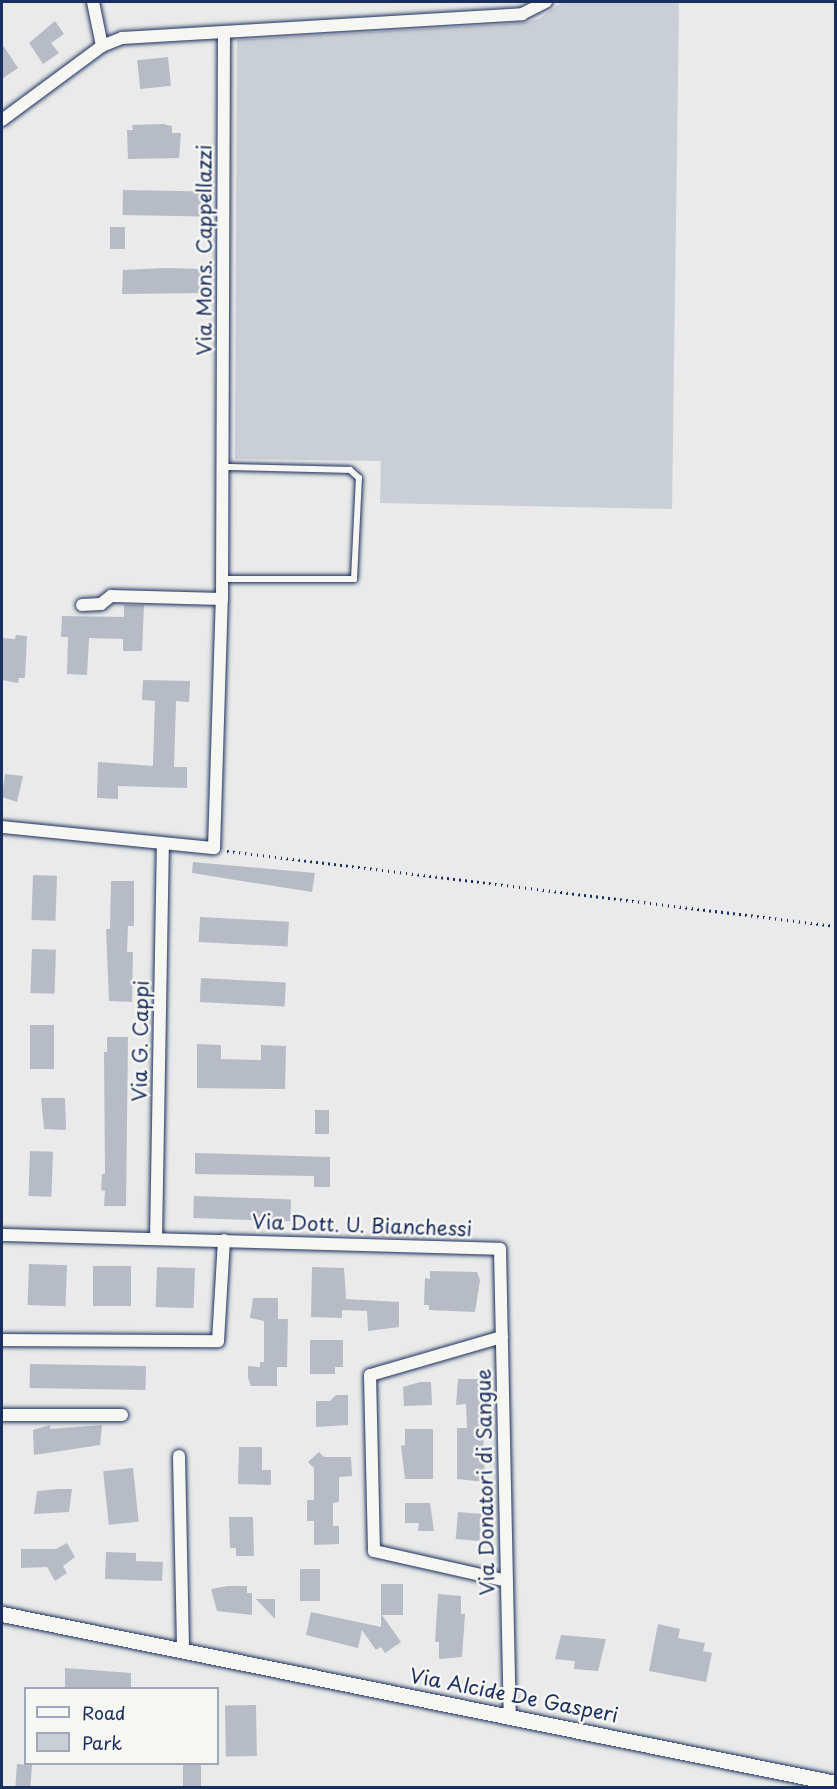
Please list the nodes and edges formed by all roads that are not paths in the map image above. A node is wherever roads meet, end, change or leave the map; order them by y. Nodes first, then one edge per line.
1 (93, 2) edge
2 (546, 2) edge
3 (224, 33) junction
4 (102, 46) junction
5 (2, 120) edge
6 (223, 467) junction
7 (222, 579) junction
8 (222, 599) junction
9 (82, 605) dead end
10 (2, 827) edge
11 (163, 844) junction
12 (2, 1235) edge
13 (156, 1239) junction
14 (224, 1240) junction
15 (500, 1249) joint
16 (502, 1336) junction
17 (2, 1340) edge
18 (2, 1415) edge
19 (122, 1415) dead end
20 (179, 1456) dead end
21 (507, 1581) junction
22 (2, 1614) edge
23 (183, 1650) junction
24 (510, 1715) junction
25 (836, 1783) edge

1 - 4 street
2 - 3 street
3 - 4 street
3 - 6 street, Via Mons. Cappellazzi
4 - 5 street
6 - 7 street, Via Mons. Cappellazzi
6 - 7 lane
7 - 8 street, Via Mons. Cappellazzi
8 - 9 street
8 - 11 street, Via Mons. Cappellazzi
10 - 11 street
11 - 13 street, Via G. Cappi
12 - 13 street
13 - 14 street
14 - 15 street, Via Dott. U. Bianchessi
14 - 17 street
15 - 16 street, Via Donatori di Sangue
16 - 21 street, Via Donatori di Sangue
16 - 21 street
18 - 19 street
20 - 23 street
21 - 24 street, Via Donatori di Sangue
22 - 23 street, Via Alcide De Gasperi
23 - 24 street, Via Alcide De Gasperi
24 - 25 street, Via Alcide De Gasperi

